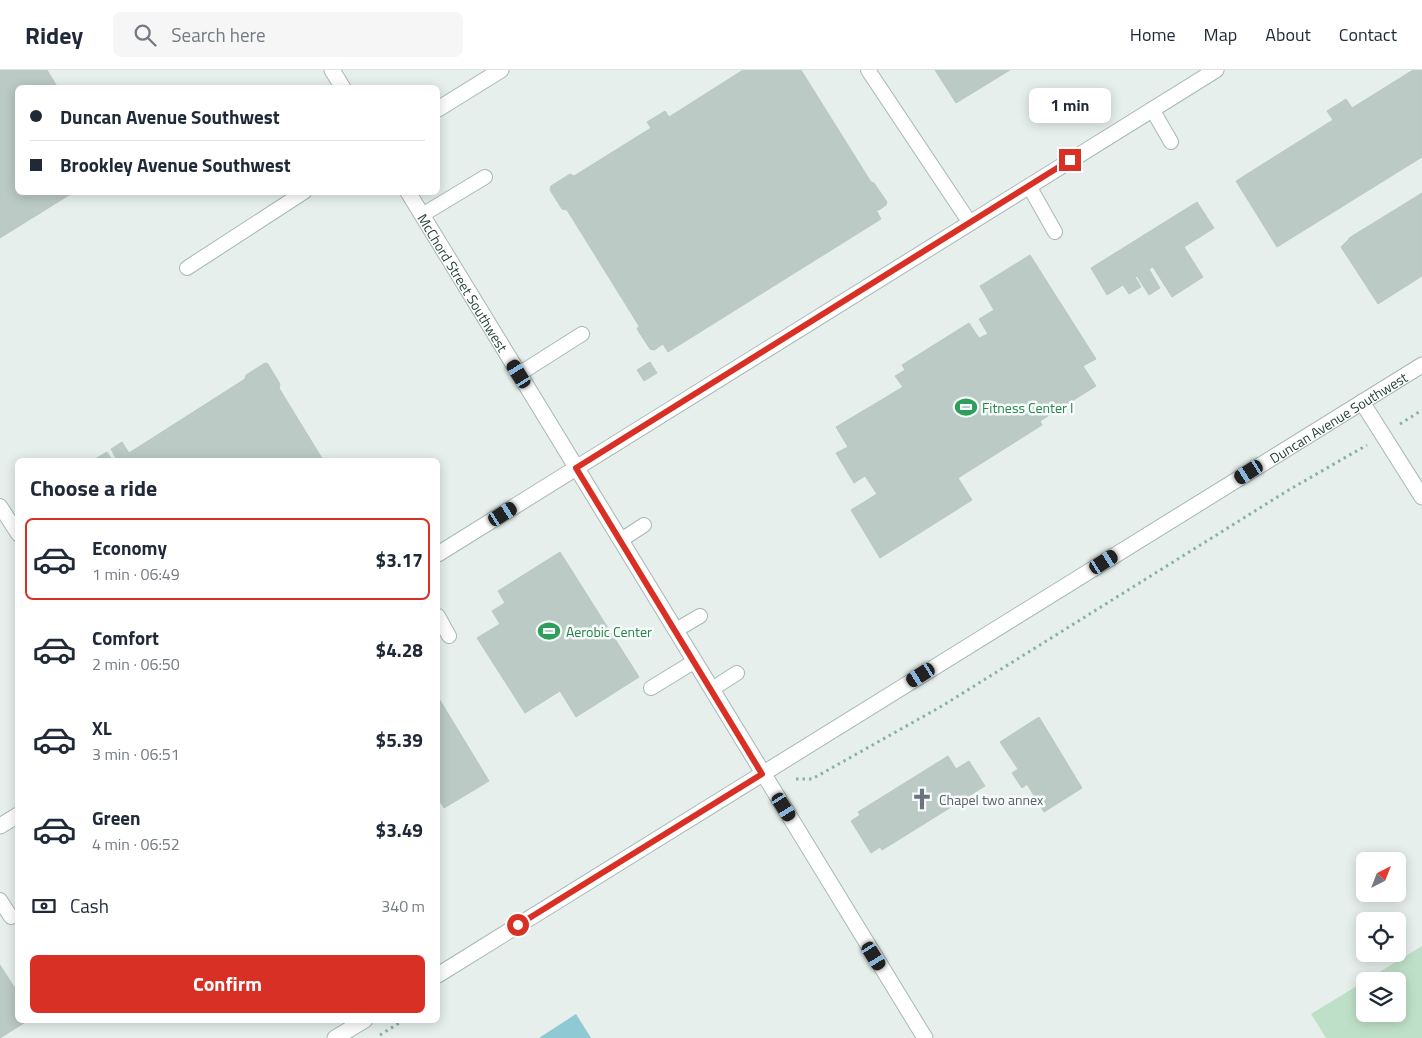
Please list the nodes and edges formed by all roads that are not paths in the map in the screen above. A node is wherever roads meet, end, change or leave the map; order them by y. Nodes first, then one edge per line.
1 (332, 70) edge
2 (868, 70) edge
3 (1215, 70) edge
4 (491, 72) edge
5 (341, 85) edge
6 (440, 108) edge
7 (1152, 109) junction
8 (1171, 142) dead end
9 (485, 176) dead end
10 (1029, 186) junction
11 (299, 195) edge
12 (410, 195) edge
13 (422, 215) junction
14 (970, 223) junction
15 (1056, 232) dead end
16 (187, 268) dead end
17 (582, 334) dead end
18 (1422, 365) edge
19 (519, 374) junction
20 (1362, 402) junction
21 (576, 468) junction
22 (1422, 497) edge
23 (0, 506) edge
24 (644, 525) dead end
25 (15, 529) edge
26 (621, 540) junction
27 (440, 553) edge
28 (700, 616) dead end
29 (440, 620) edge
30 (676, 630) junction
31 (449, 636) dead end
32 (695, 661) junction
33 (737, 673) dead end
34 (651, 688) dead end
35 (712, 689) junction
36 (762, 774) junction
37 (15, 817) edge
38 (0, 826) edge
39 (0, 900) edge
40 (10, 917) dead end
41 (440, 974) edge
42 (359, 1023) edge
43 (336, 1038) edge
44 (925, 1038) edge

1 - 5 street
2 - 14 lane
3 - 7 street
4 - 6 street
7 - 8 lane
7 - 10 street
9 - 13 lane
10 - 14 street
10 - 15 lane
11 - 16 lane
12 - 13 street, McChord Street Southwest
13 - 19 street, McChord Street Southwest
14 - 21 street
17 - 19 lane
18 - 20 street, Duncan Avenue Southwest
19 - 21 street, McChord Street Southwest
20 - 22 street
20 - 36 street, Duncan Avenue Southwest
21 - 26 street, McChord Street Southwest
21 - 27 street
23 - 25 lane
24 - 26 lane
26 - 30 street, McChord Street Southwest
28 - 30 lane
29 - 31 lane
30 - 32 street, McChord Street Southwest
32 - 34 lane
32 - 35 street, McChord Street Southwest
33 - 35 lane
35 - 36 street, McChord Street Southwest
36 - 41 street, Duncan Avenue Southwest
36 - 44 street, McChord Street Southwest
37 - 38 street
39 - 40 lane
42 - 43 street

